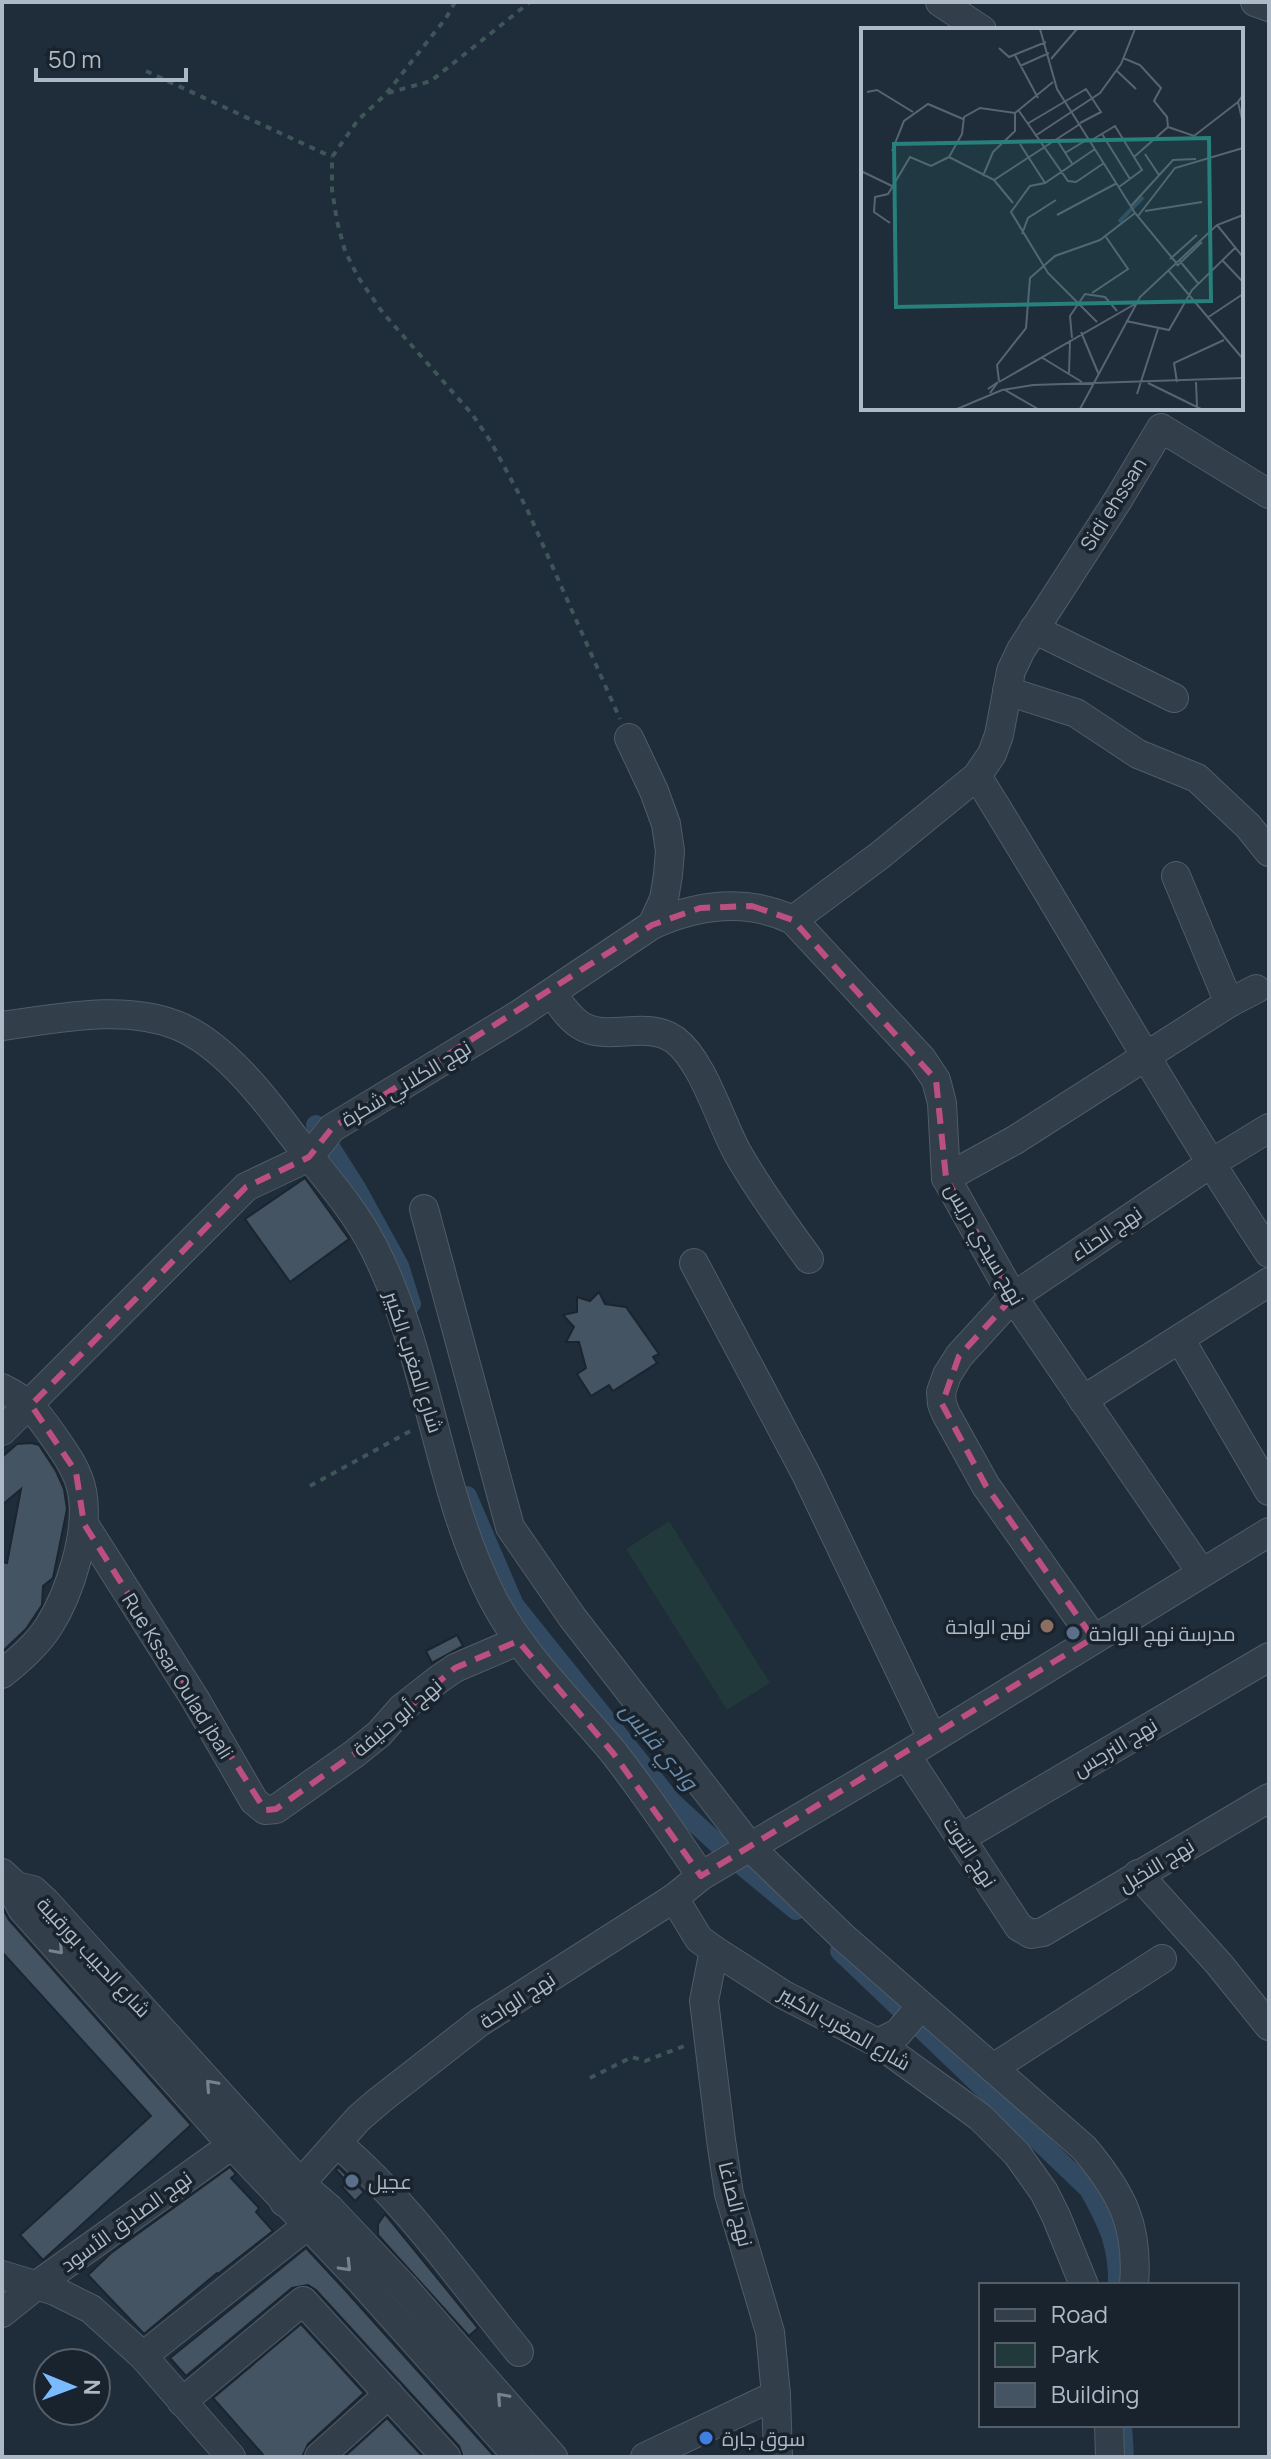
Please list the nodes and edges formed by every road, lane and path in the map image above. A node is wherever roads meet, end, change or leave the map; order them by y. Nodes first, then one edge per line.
1 (455, 2) edge
2 (530, 2) edge
3 (940, 2) edge
4 (1255, 2) edge
5 (1269, 7) edge
6 (979, 28) edge
7 (146, 71) dead end
8 (386, 94) junction
9 (332, 157) junction
10 (1165, 418) edge
11 (1269, 494) edge
12 (1034, 629) junction
13 (1007, 691) junction
14 (1174, 698) dead end
15 (629, 738) joint
16 (977, 776) junction
17 (1269, 852) edge
18 (1176, 876) dead end
19 (793, 920) junction
20 (652, 925) junction
21 (1256, 989) dead end
22 (552, 993) junction
23 (1229, 1003) junction
24 (2, 1026) edge
25 (1146, 1054) junction
26 (1269, 1128) edge
27 (309, 1157) junction
28 (1210, 1164) junction
29 (946, 1178) junction
30 (424, 1209) dead end
31 (1269, 1253) edge
32 (809, 1259) dead end
33 (694, 1263) dead end
34 (1269, 1282) edge
35 (1013, 1297) junction
36 (1180, 1339) junction
37 (2, 1388) edge
38 (1083, 1400) junction
39 (31, 1405) junction
40 (433, 1418) junction
41 (2, 1431) edge
42 (310, 1486) dead end
43 (1269, 1491) edge
44 (84, 1524) junction
45 (1268, 1534) edge
46 (1201, 1572) junction
47 (1093, 1638) junction
48 (518, 1641) junction
49 (1269, 1657) edge
50 (2, 1674) edge
51 (932, 1738) junction
52 (906, 1755) junction
53 (1269, 1798) edge
54 (282, 1804) joint
55 (961, 1838) junction
56 (751, 1848) junction
57 (1138, 1874) junction
58 (701, 1876) junction
59 (9, 1879) edge
60 (674, 1898) junction
61 (1043, 1932) joint
62 (714, 1950) junction
63 (1162, 1959) dead end
64 (921, 2006) junction
65 (1269, 2026) edge
66 (708, 2037) junction
67 (878, 2043) junction
68 (993, 2068) junction
69 (590, 2078) dead end
70 (241, 2136) junction
71 (337, 2143) junction
72 (293, 2193) junction
73 (330, 2209) junction
74 (306, 2224) junction
75 (2, 2275) edge
76 (1083, 2283) edge
77 (1134, 2283) edge
78 (37, 2285) junction
79 (2, 2313) edge
80 (519, 2352) dead end
81 (143, 2356) junction
82 (389, 2394) junction
83 (776, 2395) junction
84 (182, 2402) junction
85 (1109, 2427) edge
86 (231, 2457) edge
87 (319, 2457) edge
88 (446, 2457) edge
89 (518, 2457) edge
90 (553, 2457) edge
91 (645, 2457) edge
92 (778, 2457) edge
93 (1110, 2457) edge

1 - 8 path
2 - 8 path
3 - 6 street
4 - 5 street
7 - 9 path
8 - 9 path
9 - 15 path
10 - 11 street, Sidi ehssan
10 - 12 street, Sidi ehssan
12 - 13 street, Sidi ehssan
12 - 14 street
13 - 16 street, Sidi ehssan
13 - 17 street
15 - 20 street
16 - 19 street
16 - 25 street
18 - 23 street
19 - 20 street, نهج سيدي دريس
19 - 29 street, نهج سيدي دريس
20 - 22 street, نهج الكلاني شكرة
21 - 23 street
22 - 27 street, نهج الكلاني شكرة
22 - 32 street
23 - 25 street
24 - 27 street, شارع المغرب الكبير
25 - 28 street
25 - 29 street
26 - 28 street, نهج الحناء
27 - 39 street, نهج الكلاني شكرة
27 - 40 street, شارع المغرب الكبير
28 - 31 street
28 - 35 street, نهج الحناء
29 - 35 street, نهج سيدي دريس
30 - 56 street
33 - 51 street
34 - 36 street
35 - 38 street, نهج سيدي دريس
35 - 47 street, نهج الحناء
36 - 38 street
36 - 43 street
37 - 39 street
38 - 46 street, نهج سيدي دريس
39 - 41 street, نهج الكلاني شكرة
39 - 44 street
40 - 42 path
40 - 48 street, شارع المغرب الكبير
44 - 50 street
44 - 54 street, Rue Kssar Oulad jbali
45 - 46 street, نهج الواحة
46 - 47 street, نهج الواحة
47 - 51 street, نهج الواحة
48 - 54 street, نهج أبو حنيفة
48 - 58 street, شارع المغرب الكبير
49 - 55 street, نهج النرجس
51 - 52 street, نهج الواحة
52 - 55 street, نهج التوت
52 - 56 street, نهج الواحة
53 - 57 street, نهج النخيل
55 - 61 street, نهج التوت
56 - 58 street, نهج الواحة
56 - 64 street
57 - 61 street, نهج النخيل
57 - 65 street
58 - 60 street, نهج الواحة
59 - 70 street, شارع الحبيب بورقيبة
60 - 62 street, شارع المغرب الكبير
60 - 71 street, نهج الواحة
62 - 66 street, نهج الصاغا
62 - 67 street, شارع المغرب الكبير
63 - 68 street
64 - 67 street
64 - 68 street
66 - 69 path
66 - 83 street, نهج الصاغا
67 - 76 street, شارع المغرب الكبير
68 - 77 street
70 - 72 street, شارع الحبيب بورقيبة
70 - 78 street, نهج الصادق الأسود
71 - 72 street, نهج الواحة
71 - 80 street
72 - 73 street, شارع الحبيب بورقيبة
72 - 74 street, شارع الحبيب بورقيبة
73 - 74 street
90 -> 73 street, شارع الحبيب بورقيبة
74 - 81 street
74 -> 89 street, شارع الحبيب بورقيبة
75 - 78 street
78 - 79 street, نهج الصادق الأسود
78 - 81 street
81 - 84 street
82 - 84 street
82 - 87 street
82 - 88 street
83 - 91 street
83 - 92 street, نهج الصاغا
84 - 86 street
85 - 93 street

